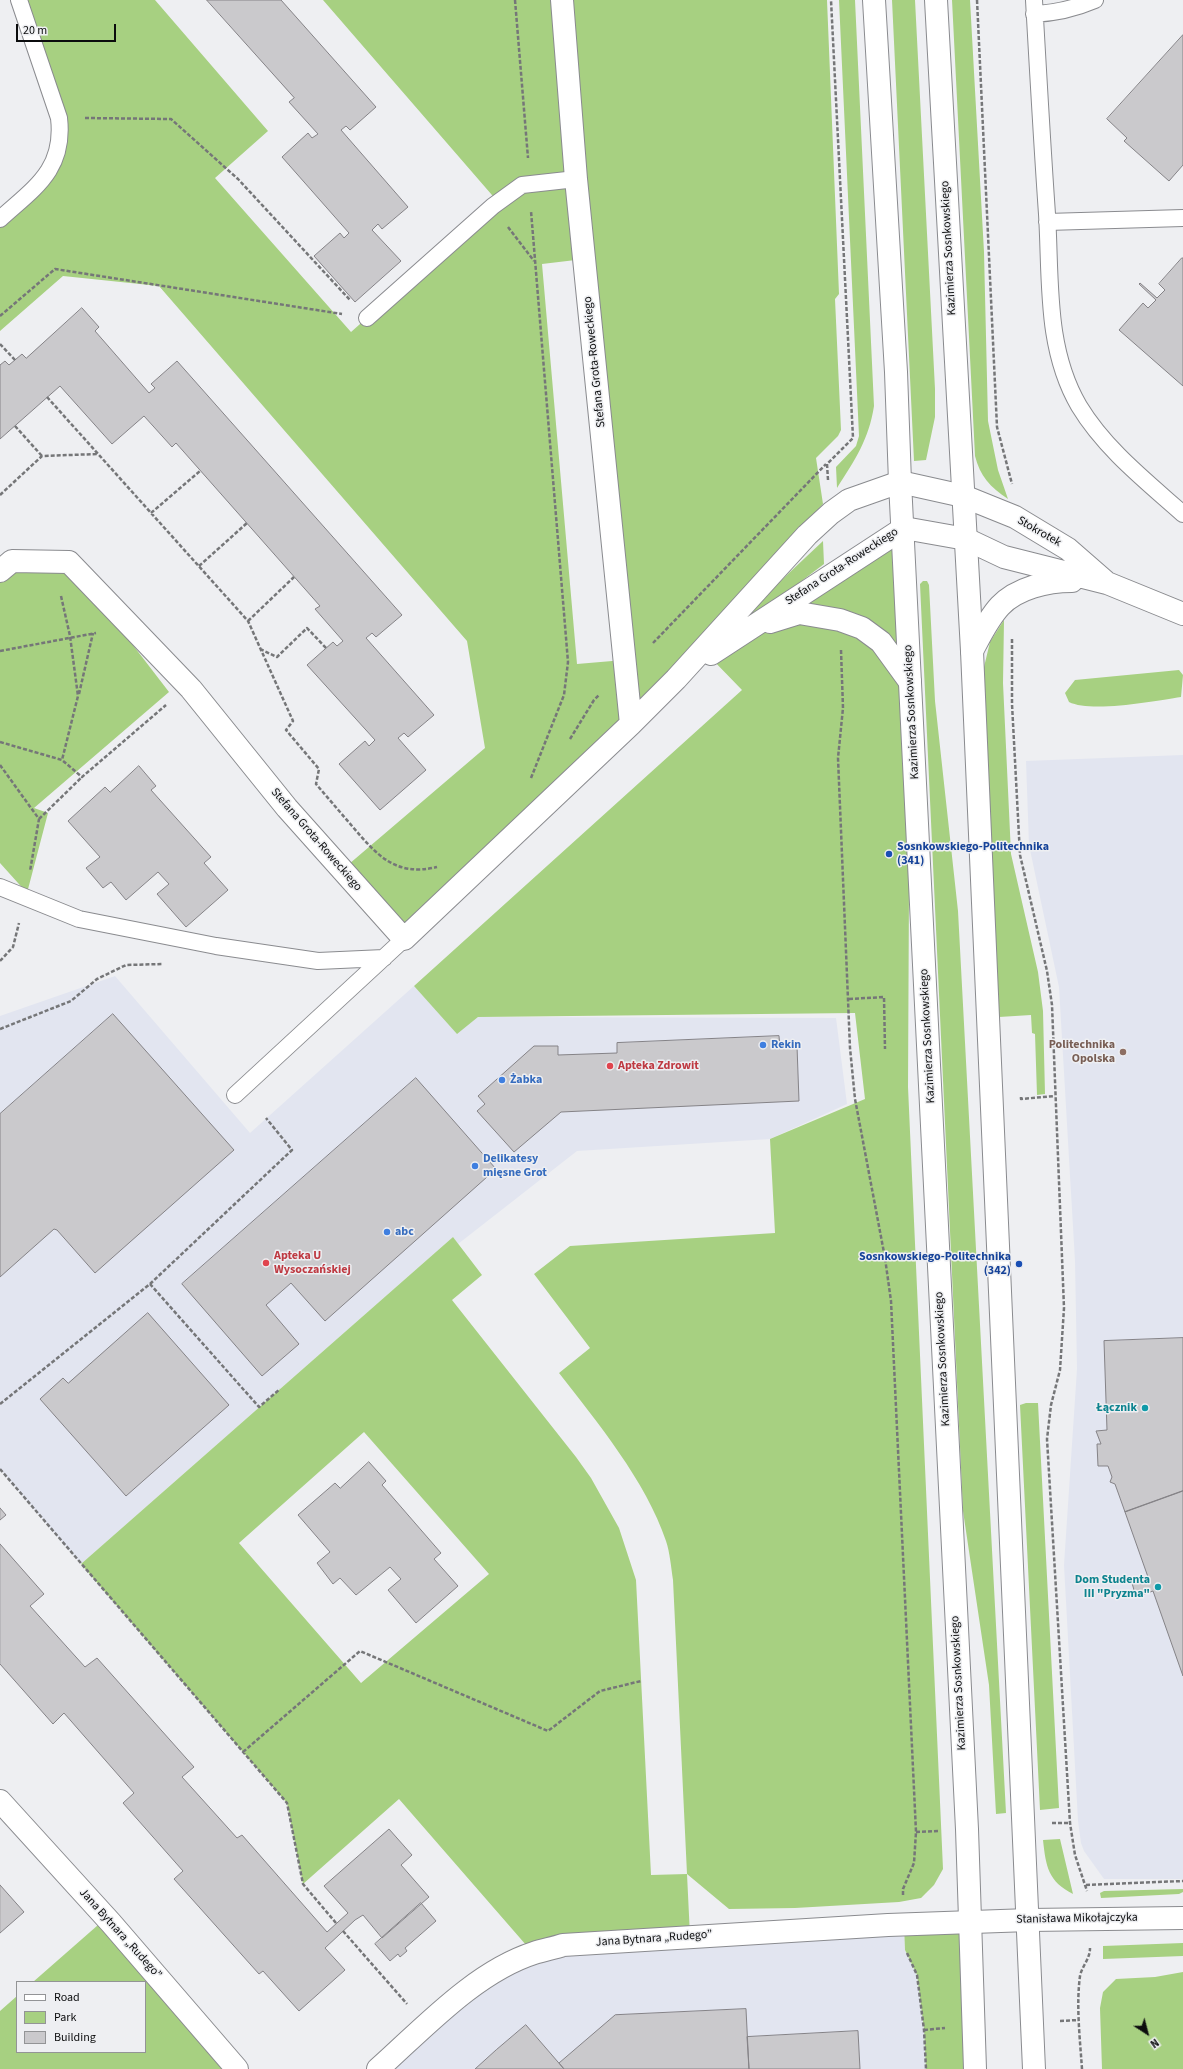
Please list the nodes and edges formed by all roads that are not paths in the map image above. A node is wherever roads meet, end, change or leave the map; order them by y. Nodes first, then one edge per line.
1 (19, 0) edge
2 (562, 0) edge
3 (874, 0) edge
4 (936, 0) edge
5 (1095, 0) edge
6 (1034, 7) edge
7 (576, 179) junction
8 (1183, 218) edge
9 (0, 220) edge
10 (1047, 222) junction
11 (367, 318) road end
12 (900, 482) junction
13 (963, 496) junction
14 (1183, 514) edge
15 (904, 528) junction
16 (966, 539) junction
17 (0, 571) edge
18 (1107, 583) junction
19 (1183, 614) edge
20 (748, 628) junction
21 (972, 651) junction
22 (676, 679) junction
23 (910, 682) junction
24 (631, 724) junction
25 (0, 887) edge
26 (404, 939) junction
27 (384, 958) junction
28 (235, 1095) dead end
29 (0, 1801) edge
30 (1183, 1918) edge
31 (1029, 1920) junction
32 (970, 1922) junction
33 (237, 2069) edge
34 (378, 2069) edge
35 (975, 2069) edge
36 (1034, 2069) edge

1 - 9 lane
2 - 7 street, Stefana Grota-Roweckiego
3 - 12 street, Kazimierza Sosnkowskiego
4 - 13 street, Kazimierza Sosnkowskiego
5 - 6 lane
6 - 10 lane
7 - 11 lane
7 - 24 street, Stefana Grota-Roweckiego
8 - 10 lane
10 - 14 lane
12 - 13 street
12 - 15 street, Kazimierza Sosnkowskiego
12 - 22 street, Stefana Grota-Roweckiego
13 - 16 street, Kazimierza Sosnkowskiego
13 - 18 street, Stokrotek
15 - 16 street, Stefana Grota-Roweckiego
15 - 20 street, Stefana Grota-Roweckiego
15 - 23 street, Kazimierza Sosnkowskiego
16 - 18 street, Stokrotek
16 - 21 street, Kazimierza Sosnkowskiego
17 - 26 street, Stefana Grota-Roweckiego
18 - 19 street, Stokrotek
18 - 21 street, Stokrotek
20 - 22 street, Stefana Grota-Roweckiego
20 - 23 street, Stefana Grota-Roweckiego
21 - 31 street, Kazimierza Sosnkowskiego
22 - 24 street, Stefana Grota-Roweckiego
23 - 32 street, Kazimierza Sosnkowskiego
24 - 26 street, Stefana Grota-Roweckiego
25 - 27 lane
26 - 27 lane
27 - 28 lane
29 - 33 street, Jana Bytnara „Rudego”
30 - 31 street, Stanisława Mikołajczyka
31 - 32 street, Stanisława Mikołajczyka
31 - 36 street, Kazimierza Sosnkowskiego
32 - 34 street, Jana Bytnara „Rudego”
32 - 35 street, Kazimierza Sosnkowskiego

